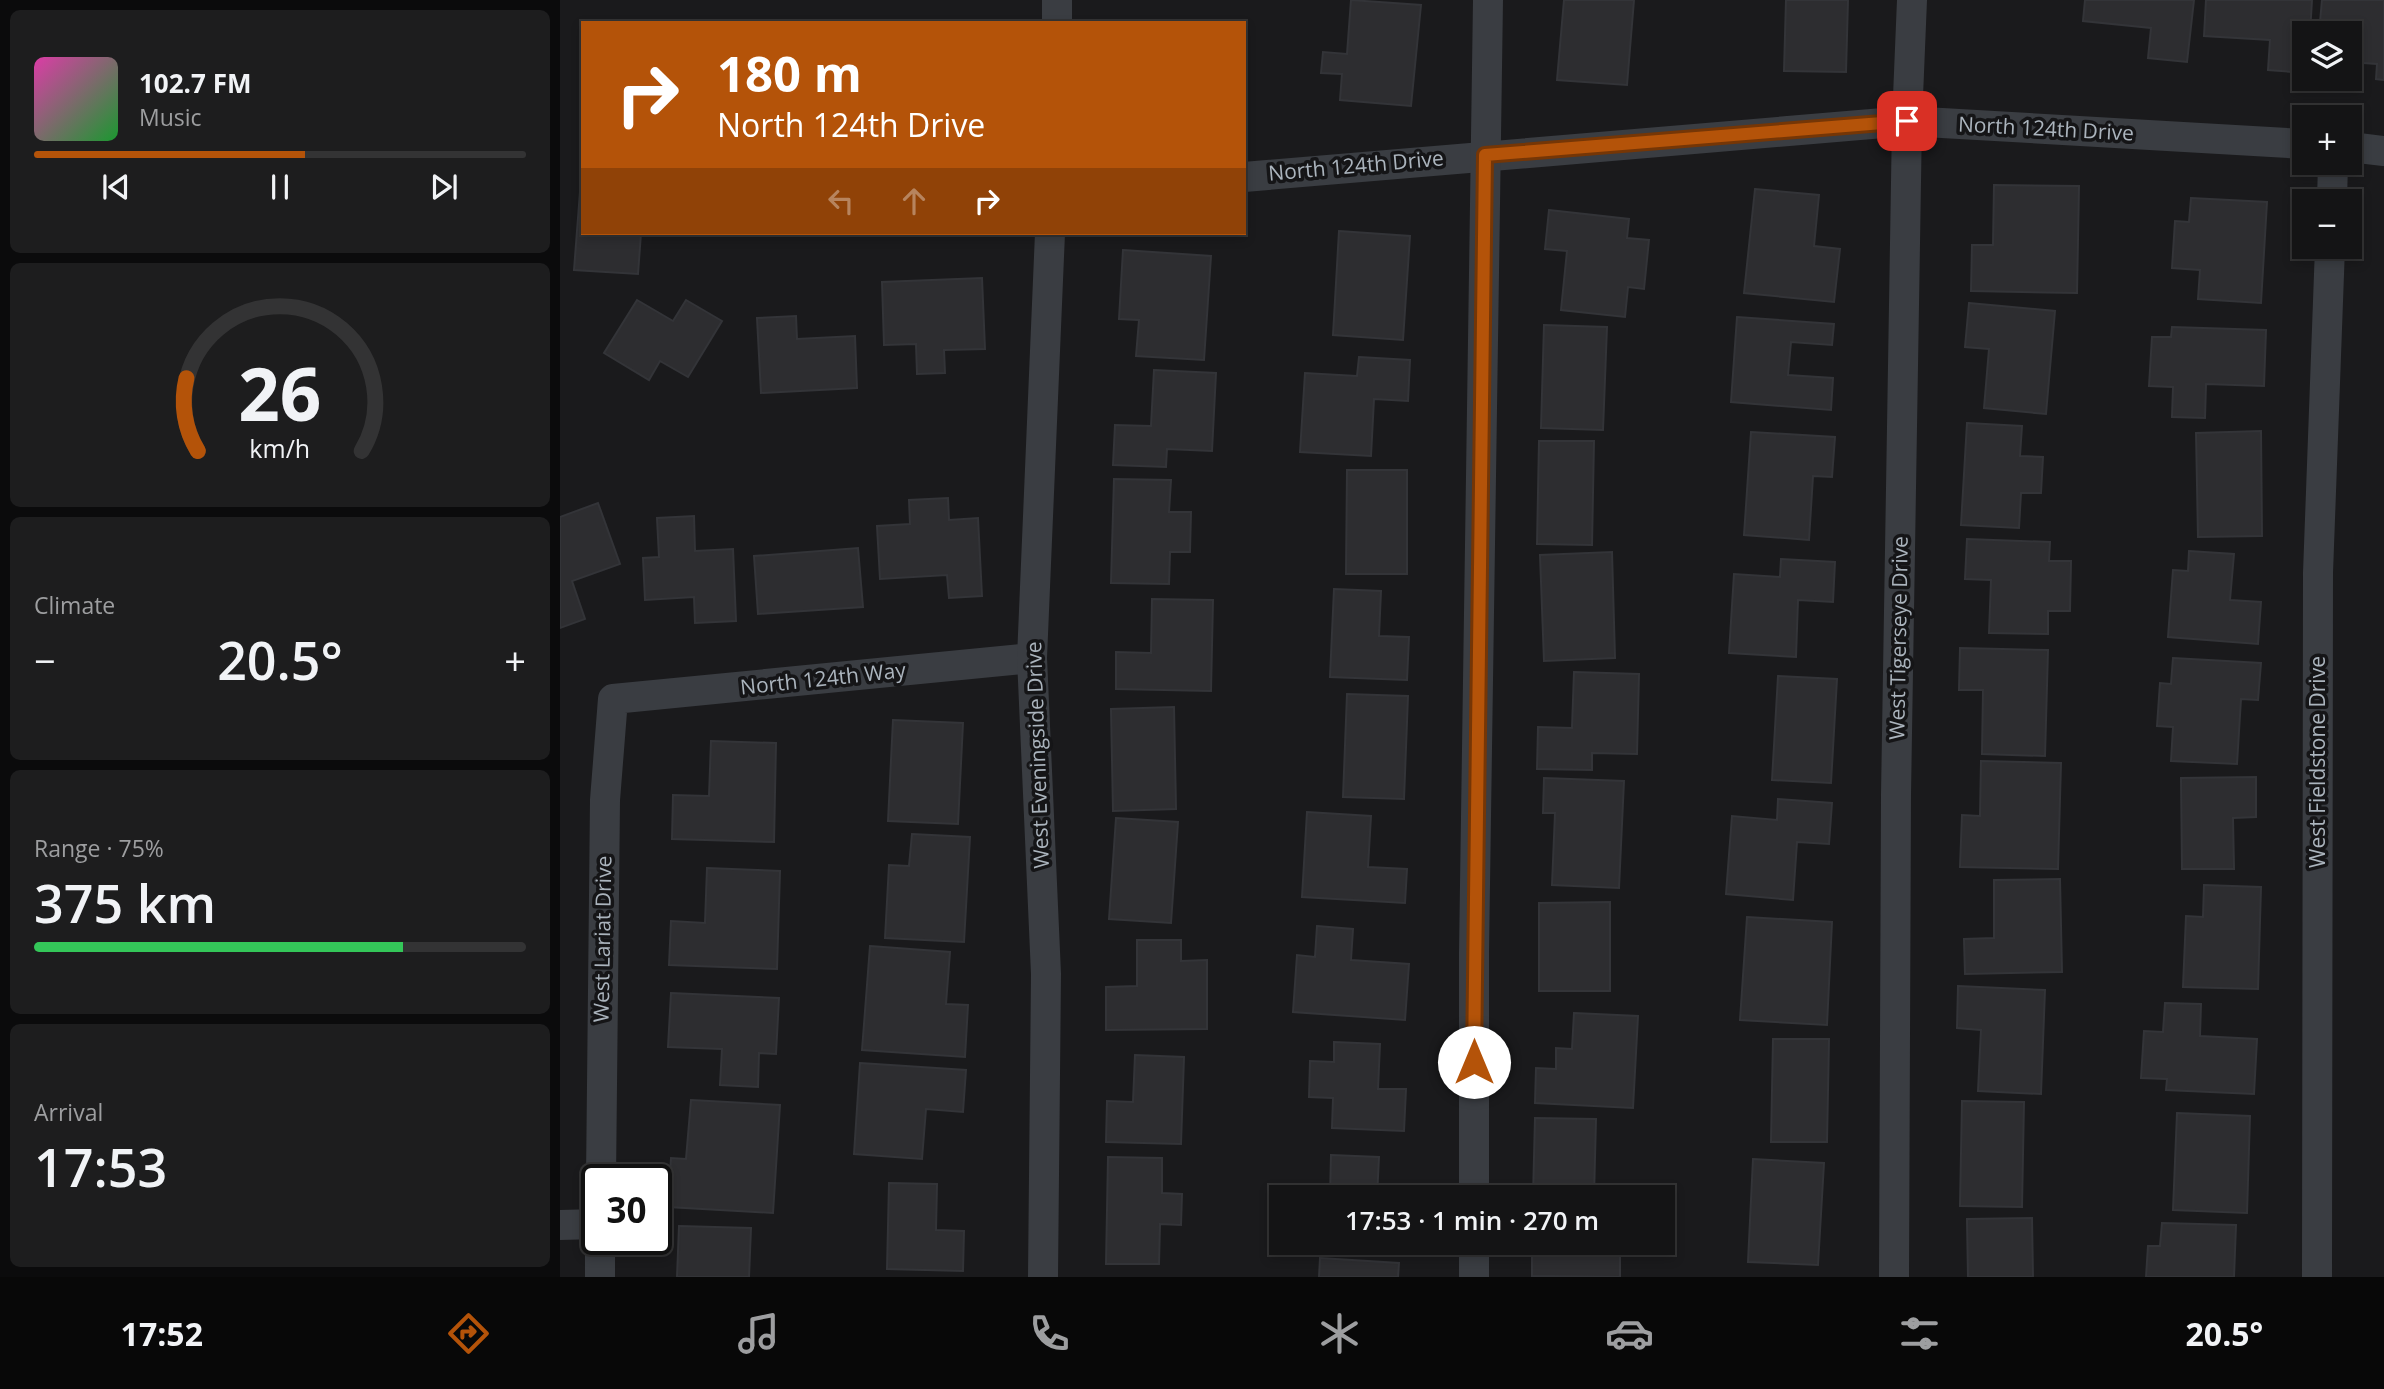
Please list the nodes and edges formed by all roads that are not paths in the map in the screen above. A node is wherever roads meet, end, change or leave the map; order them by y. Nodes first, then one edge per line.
1 (1057, 0) edge
2 (1488, 0) edge
3 (1912, 0) edge
4 (1056, 21) edge
5 (1907, 121) junction
6 (2292, 143) edge
7 (2362, 149) edge
8 (2384, 151) edge
9 (1485, 155) junction
10 (1246, 177) edge
11 (1050, 235) edge
12 (2330, 259) edge
13 (1032, 659) junction
14 (613, 699) joint
15 (601, 1164) edge
16 (1474, 1185) edge
17 (581, 1224) edge
18 (560, 1225) edge
19 (600, 1255) edge
20 (1474, 1255) edge
21 (600, 1277) edge
22 (1043, 1277) edge
23 (1474, 1277) edge
24 (1894, 1277) edge
25 (2317, 1277) edge

1 - 4 street
2 - 9 street
3 - 5 street, West Tigerseye Drive
5 - 6 street, North 124th Drive
5 - 9 street, North 124th Drive
5 - 24 street, West Tigerseye Drive
7 - 8 street
9 - 10 street, North 124th Drive
9 - 16 street
11 - 13 street, West Eveningside Drive
12 - 25 street, West Fieldstone Drive
13 - 14 street, North 124th Way
13 - 22 street, West Eveningside Drive
14 - 15 street, West Lariat Drive
17 - 18 street
19 - 21 street
20 - 23 street

